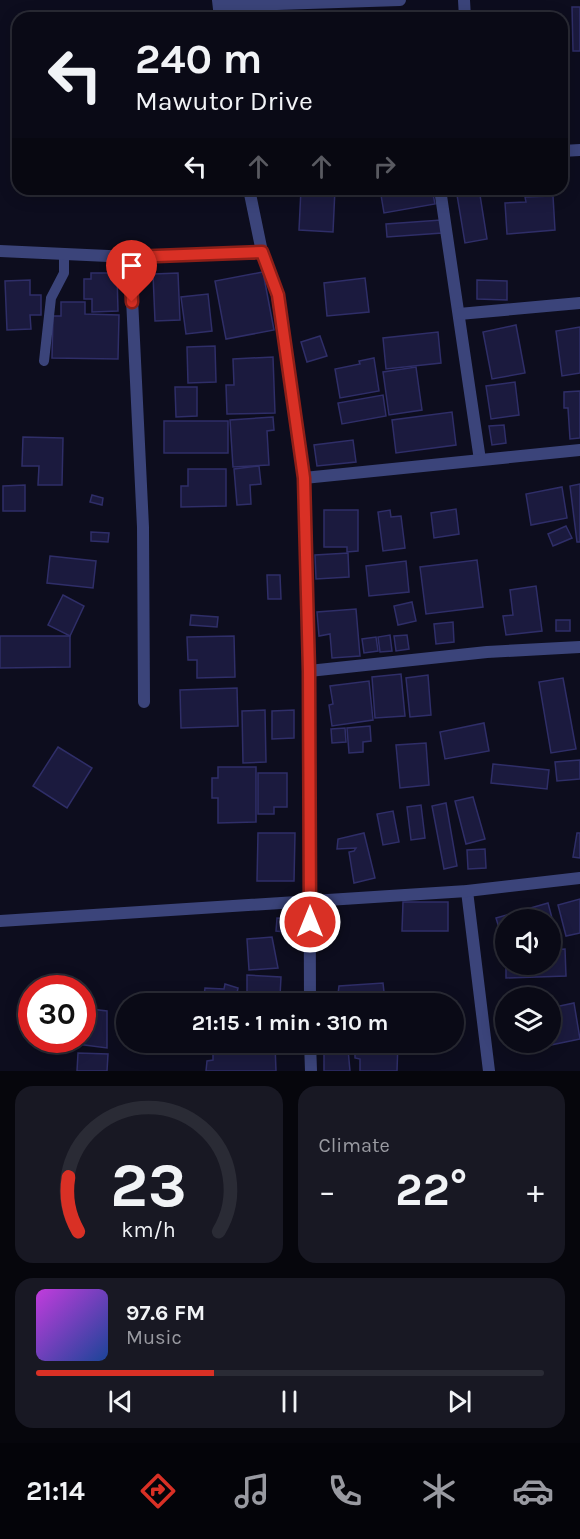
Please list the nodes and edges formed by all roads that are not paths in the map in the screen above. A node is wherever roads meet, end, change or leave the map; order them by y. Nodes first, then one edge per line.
1 (399, 0) edge
2 (219, 8) edge
3 (250, 195) edge
4 (441, 195) edge
5 (0, 251) edge
6 (262, 252) junction
7 (64, 254) junction
8 (130, 257) junction
9 (580, 303) edge
10 (459, 314) junction
11 (45, 361) dead end
12 (580, 450) edge
13 (480, 460) junction
14 (304, 478) junction
15 (580, 647) edge
16 (309, 671) junction
17 (144, 702) dead end
18 (580, 878) edge
19 (467, 891) junction
20 (310, 901) junction
21 (0, 921) edge
22 (310, 993) edge
23 (310, 1053) edge
24 (311, 1071) edge
25 (489, 1071) edge

1 - 2 street
3 - 6 street
4 - 10 street
5 - 7 street
6 - 8 street
6 - 14 street
7 - 8 street
7 - 11 lane
8 - 17 street
9 - 10 street
10 - 13 street
12 - 13 street
13 - 14 street
14 - 16 street
15 - 16 street
16 - 20 street
18 - 19 street
19 - 20 street
19 - 25 street
20 - 21 street
20 - 22 street
23 - 24 street

